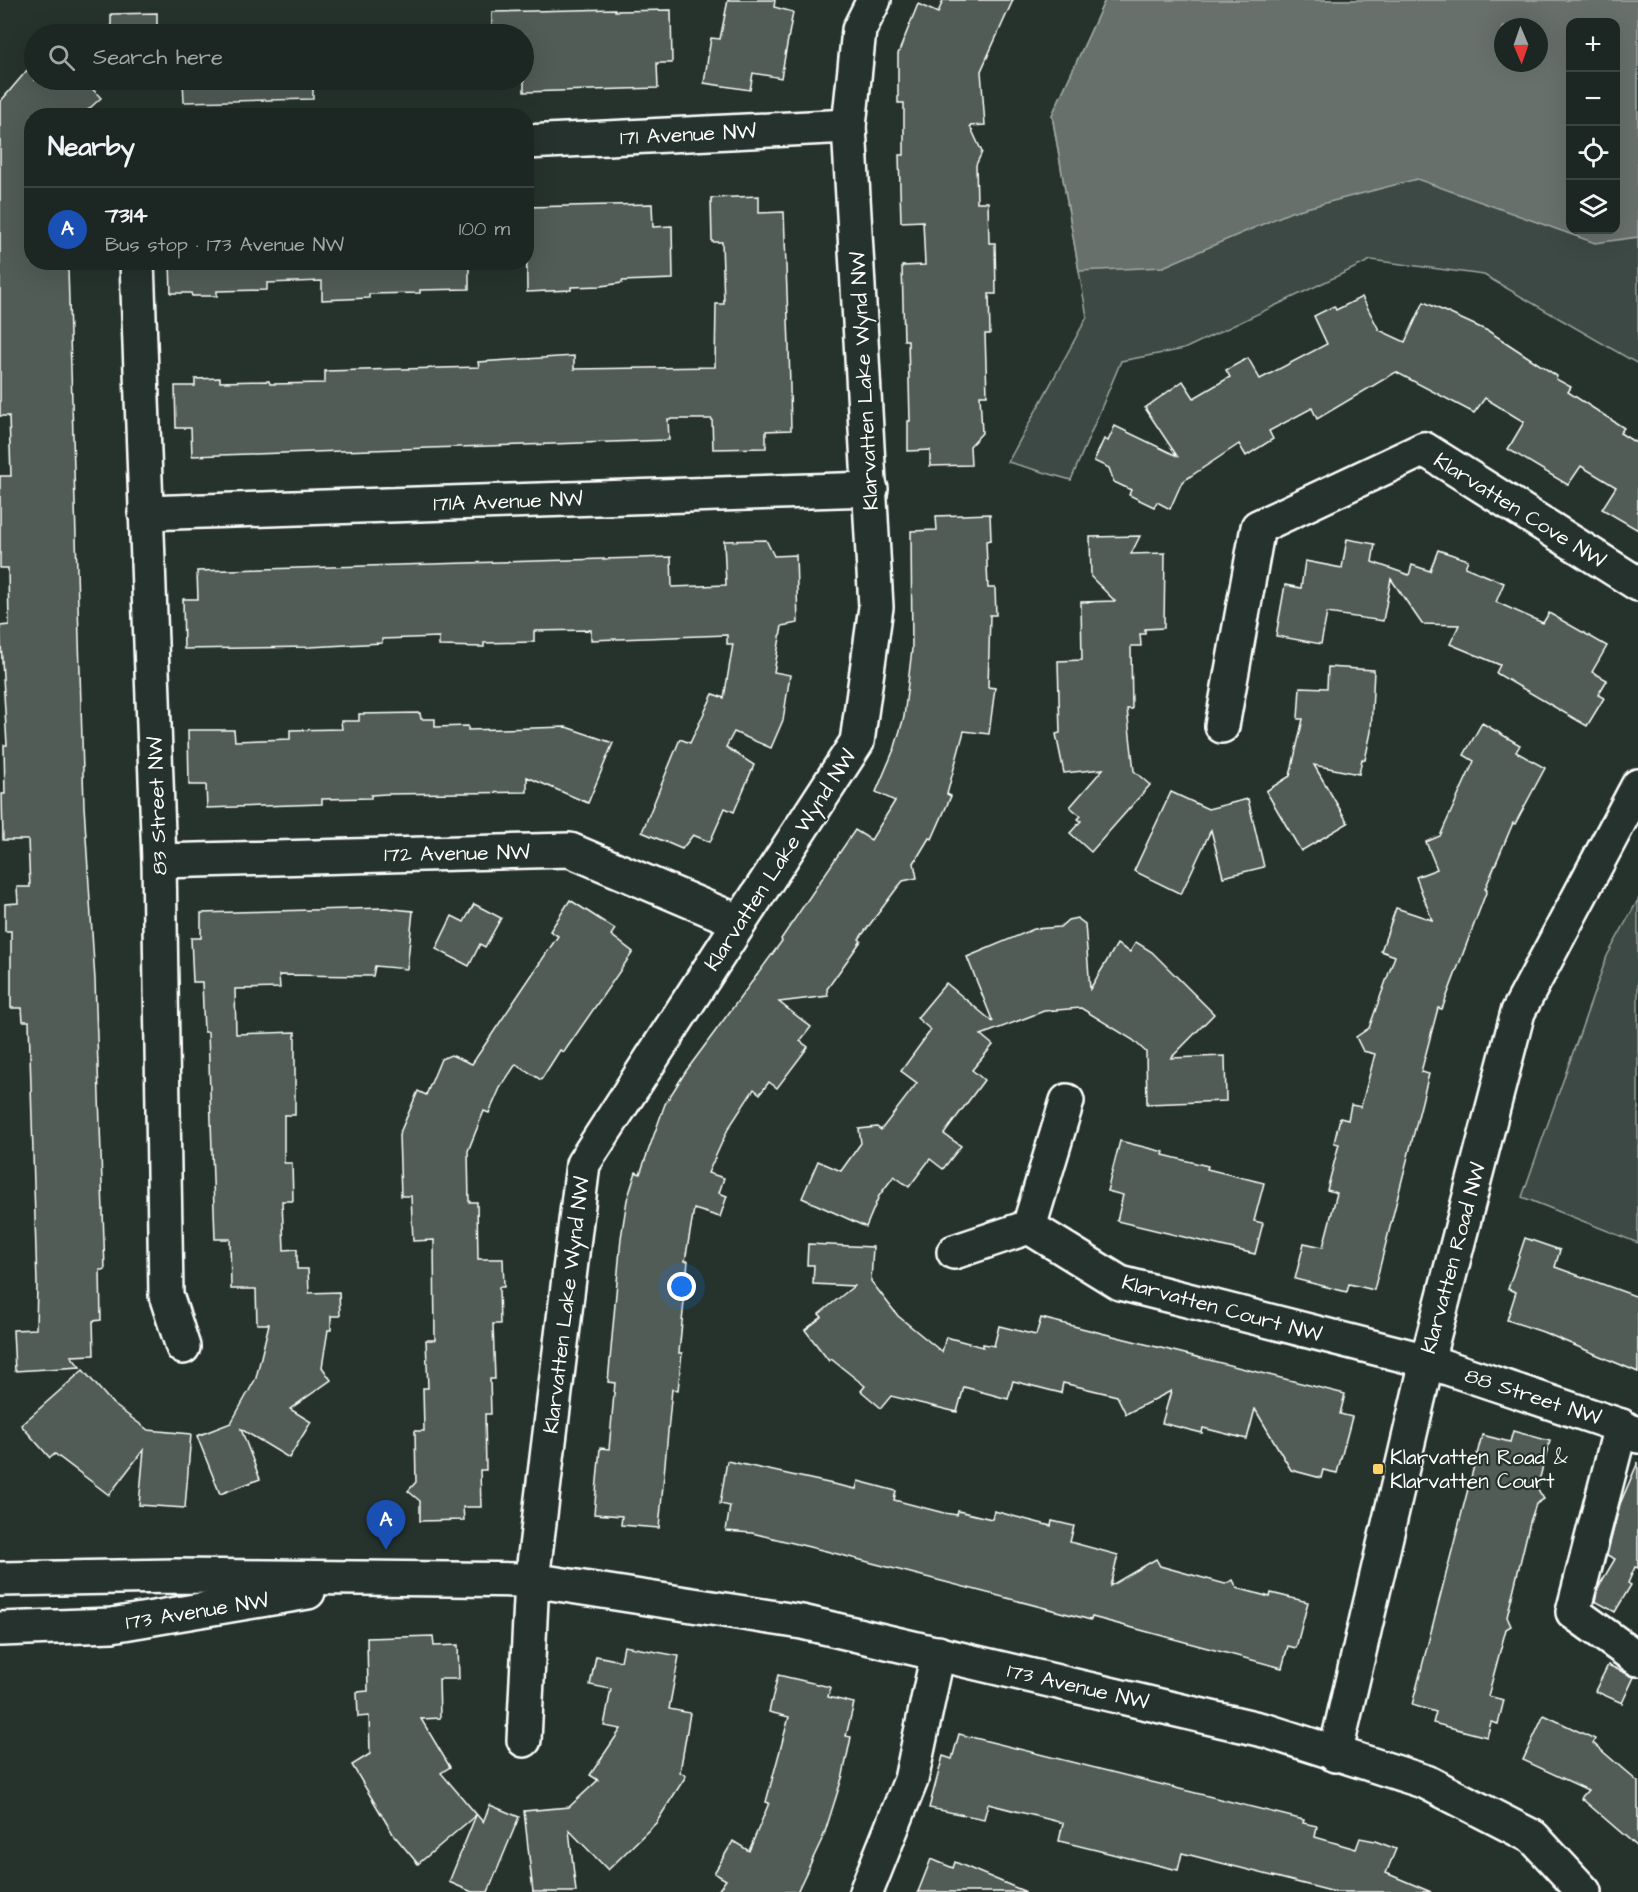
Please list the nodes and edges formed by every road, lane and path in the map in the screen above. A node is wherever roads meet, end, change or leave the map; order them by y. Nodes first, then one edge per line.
1 (874, 0) edge
2 (849, 126) junction
3 (534, 142) edge
4 (137, 270) edge
5 (871, 489) junction
6 (145, 513) junction
7 (1638, 584) edge
8 (1222, 726) dead end
9 (1638, 786) edge
10 (159, 861) junction
11 (740, 922) junction
12 (1067, 1101) dead end
13 (1029, 1227) junction
14 (954, 1252) dead end
15 (183, 1347) dead end
16 (1427, 1361) junction
17 (1630, 1431) edge
18 (393, 1578) junction
19 (0, 1579) edge
20 (532, 1581) junction
21 (0, 1629) edge
22 (938, 1653) junction
23 (1638, 1659) edge
24 (524, 1740) dead end
25 (1335, 1755) junction
26 (866, 1892) edge
27 (1584, 1892) edge

1 - 2 street, Klarvatten Lake Wynd NW
2 - 3 street, 171 Avenue NW
2 - 5 street, Klarvatten Lake Wynd NW
4 - 6 street, 83 Street NW
5 - 6 street, 171A Avenue NW
5 - 11 street, Klarvatten Lake Wynd NW
6 - 10 street, 83 Street NW
7 - 8 street, Klarvatten Cove NW
9 - 16 street, Klarvatten Road NW
10 - 11 street, 172 Avenue NW
10 - 15 street, 83 Street NW
11 - 20 street, Klarvatten Lake Wynd NW
12 - 13 street
13 - 14 street
13 - 16 street, Klarvatten Court NW
16 - 17 street, 88 Street NW
16 - 25 street, Klarvatten Road NW
17 - 23 street
18 - 19 street, 173 Avenue NW
18 - 20 street, 173 Avenue NW
18 - 21 street, 173 Avenue NW
20 - 22 street, 173 Avenue NW
20 - 24 street
22 - 25 street, 173 Avenue NW
22 - 26 street
25 - 27 street, 173 Avenue NW

